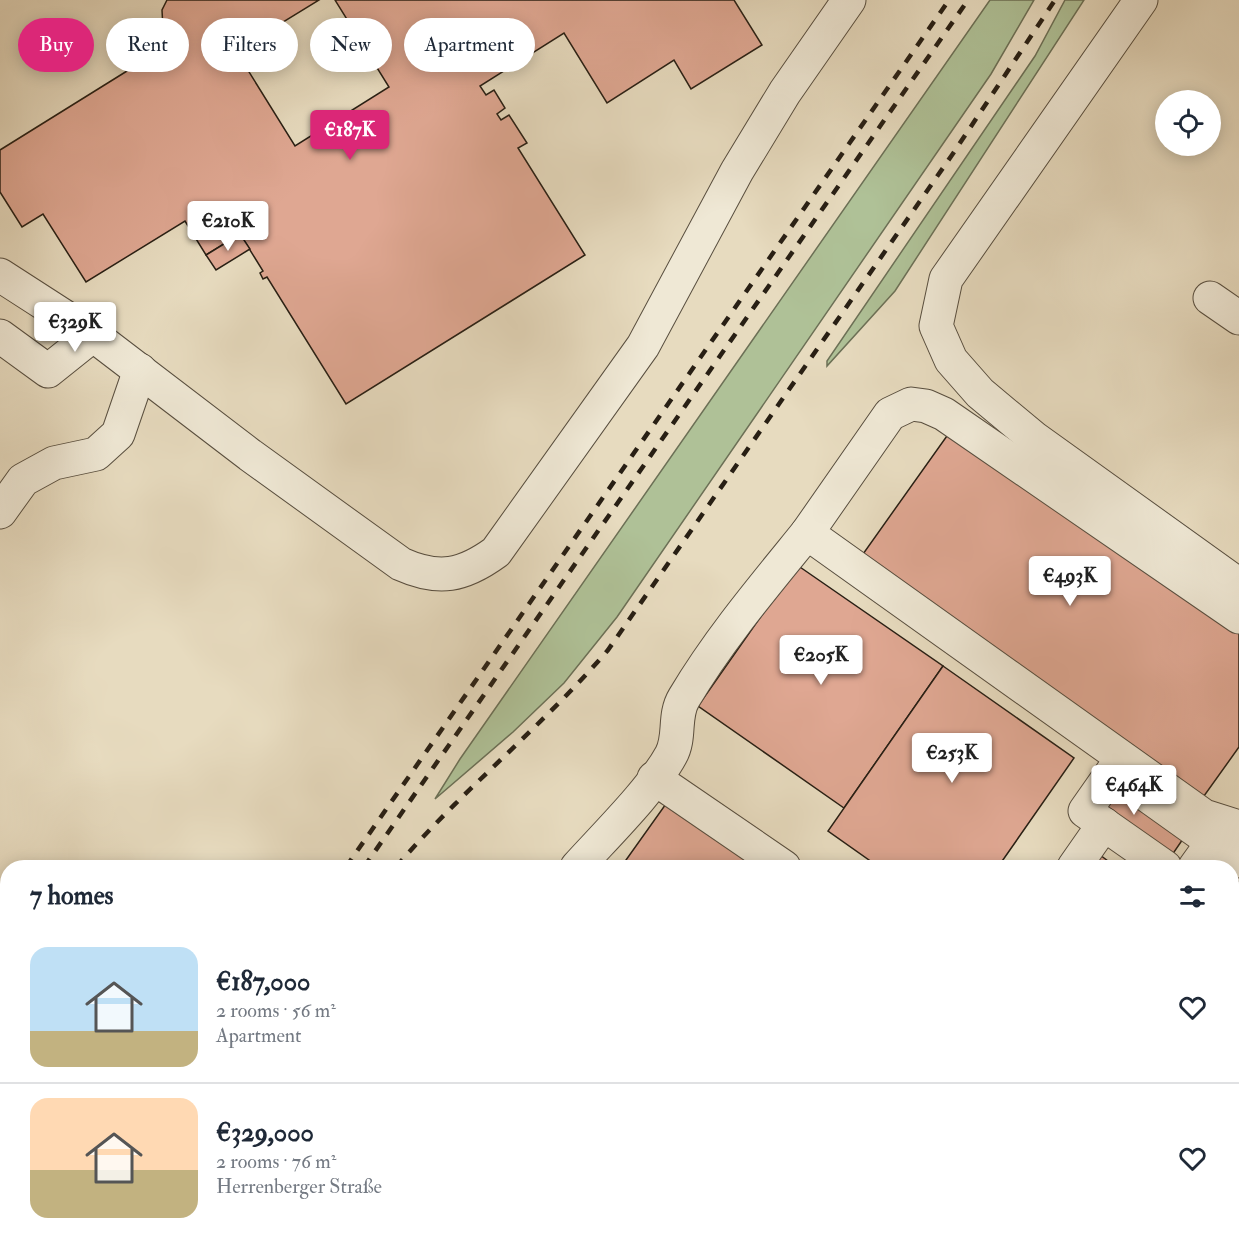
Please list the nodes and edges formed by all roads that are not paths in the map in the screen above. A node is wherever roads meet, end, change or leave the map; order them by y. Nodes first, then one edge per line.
1 (849, 0) edge
2 (1140, 0) edge
3 (0, 275) edge
4 (1210, 298) dead end
5 (1239, 318) edge
6 (93, 335) junction
7 (0, 336) edge
8 (140, 370) junction
9 (0, 512) edge
10 (807, 533) junction
11 (1239, 585) edge
12 (1239, 617) edge
13 (654, 778) junction
14 (1104, 825) junction
15 (1215, 845) edge
16 (583, 860) edge
17 (774, 860) edge
18 (1079, 860) edge
19 (1156, 860) edge
20 (1238, 860) edge

1 - 8 street
2 - 11 street
3 - 6 street
4 - 5 street
6 - 7 street
6 - 8 street
8 - 9 street
10 - 12 street
10 - 13 street
10 - 15 street
13 - 16 street
13 - 17 street
14 - 15 street
14 - 18 street
14 - 19 street
15 - 20 street

